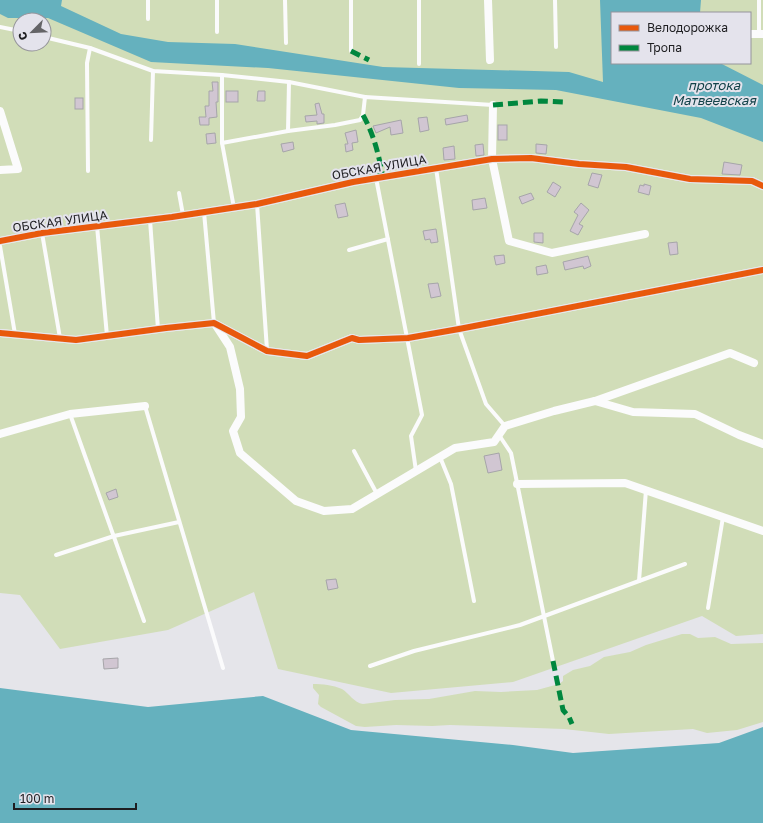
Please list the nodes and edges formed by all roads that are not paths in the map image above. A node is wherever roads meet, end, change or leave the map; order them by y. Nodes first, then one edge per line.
1 (148, 0) edge
2 (217, 0) edge
3 (285, 0) edge
4 (351, 0) edge
5 (419, 0) edge
6 (488, 0) edge
7 (555, 0) edge
8 (759, 0) edge
9 (148, 19) dead end
10 (0, 26) edge
11 (12, 29) edge
12 (217, 32) dead end
13 (757, 34) edge
14 (52, 39) edge
15 (286, 43) dead end
16 (556, 47) dead end
17 (90, 48) junction
18 (351, 51) dead end
19 (490, 60) dead end
20 (419, 64) dead end
21 (153, 71) junction
22 (222, 75) junction
23 (289, 82) junction
24 (365, 97) junction
25 (493, 105) joint
26 (0, 111) edge
27 (288, 131) junction
28 (151, 140) dead end
29 (222, 143) junction
30 (492, 159) junction
31 (436, 168) junction
32 (0, 170) edge
33 (88, 171) dead end
34 (376, 178) junction
35 (763, 186) edge
36 (179, 193) dead end
37 (257, 204) junction
38 (234, 208) junction
39 (204, 212) junction
40 (183, 216) junction
41 (150, 220) junction
42 (97, 226) junction
43 (42, 233) junction
44 (644, 234) dead end
45 (388, 239) junction
46 (0, 241) edge
47 (0, 246) edge
48 (349, 250) dead end
49 (763, 270) edge
50 (214, 323) junction
51 (158, 329) junction
52 (459, 329) junction
53 (0, 333) edge
54 (16, 335) junction
55 (107, 336) junction
56 (60, 338) junction
57 (408, 338) junction
58 (267, 351) junction
59 (754, 363) dead end
60 (596, 402) junction
61 (145, 406) joint
62 (70, 414) junction
63 (505, 426) junction
64 (0, 434) edge
65 (499, 435) junction
66 (763, 444) edge
67 (354, 451) dead end
68 (440, 457) junction
69 (416, 471) junction
70 (517, 484) junction
71 (646, 490) junction
72 (377, 494) junction
73 (723, 517) junction
74 (179, 522) junction
75 (763, 531) edge
76 (114, 536) junction
77 (56, 556) dead end
78 (685, 564) dead end
79 (639, 581) junction
80 (474, 601) dead end
81 (708, 608) dead end
82 (543, 616) junction
83 (144, 621) dead end
84 (553, 661) dead end
85 (370, 666) dead end
86 (223, 668) dead end

1 - 9 lane
2 - 12 lane
3 - 15 lane
4 - 18 lane
5 - 20 lane
6 - 19 street
7 - 16 lane
8 - 13 lane
10 - 11 lane
14 - 17 lane
17 - 21 lane
17 - 33 lane
21 - 22 lane
21 - 28 lane
22 - 23 lane
22 - 29 lane
23 - 24 lane
23 - 27 lane
24 - 25 lane
24 - 27 lane
25 - 30 street
26 - 32 street
27 - 29 lane
29 - 38 lane
30 - 31 street, ОБСКАЯ УЛИЦА
30 - 35 street, ОБСКАЯ УЛИЦА
30 - 44 street
31 - 34 street, ОБСКАЯ УЛИЦА
31 - 52 lane
34 - 37 street, ОБСКАЯ УЛИЦА
34 - 45 lane
36 - 40 lane
37 - 38 street, ОБСКАЯ УЛИЦА
37 - 58 lane
38 - 39 street, ОБСКАЯ УЛИЦА
39 - 40 street, ОБСКАЯ УЛИЦА
39 - 50 lane
40 - 41 street, ОБСКАЯ УЛИЦА
41 - 42 street, ОБСКАЯ УЛИЦА
41 - 51 lane
42 - 43 street, ОБСКАЯ УЛИЦА
42 - 55 lane
43 - 46 street, ОБСКАЯ УЛИЦА
43 - 56 lane
45 - 48 lane
45 - 57 lane
47 - 54 lane
49 - 52 street
50 - 51 street
50 - 58 street
50 - 72 street
51 - 55 street
52 - 57 street
52 - 63 lane
53 - 54 street
54 - 56 street
55 - 56 street
57 - 58 street
57 - 69 lane
59 - 60 street
60 - 63 street
60 - 66 street
61 - 62 street
61 - 74 lane
62 - 64 street
62 - 76 lane
63 - 65 street
65 - 68 street
65 - 70 lane
67 - 72 lane
68 - 69 street
68 - 80 lane
69 - 72 street
70 - 71 street
70 - 82 lane
71 - 73 street
71 - 79 lane
73 - 75 street
73 - 81 lane
74 - 76 lane
74 - 86 lane
76 - 77 lane
76 - 83 lane
78 - 79 lane
79 - 82 lane
82 - 84 lane
82 - 85 lane

